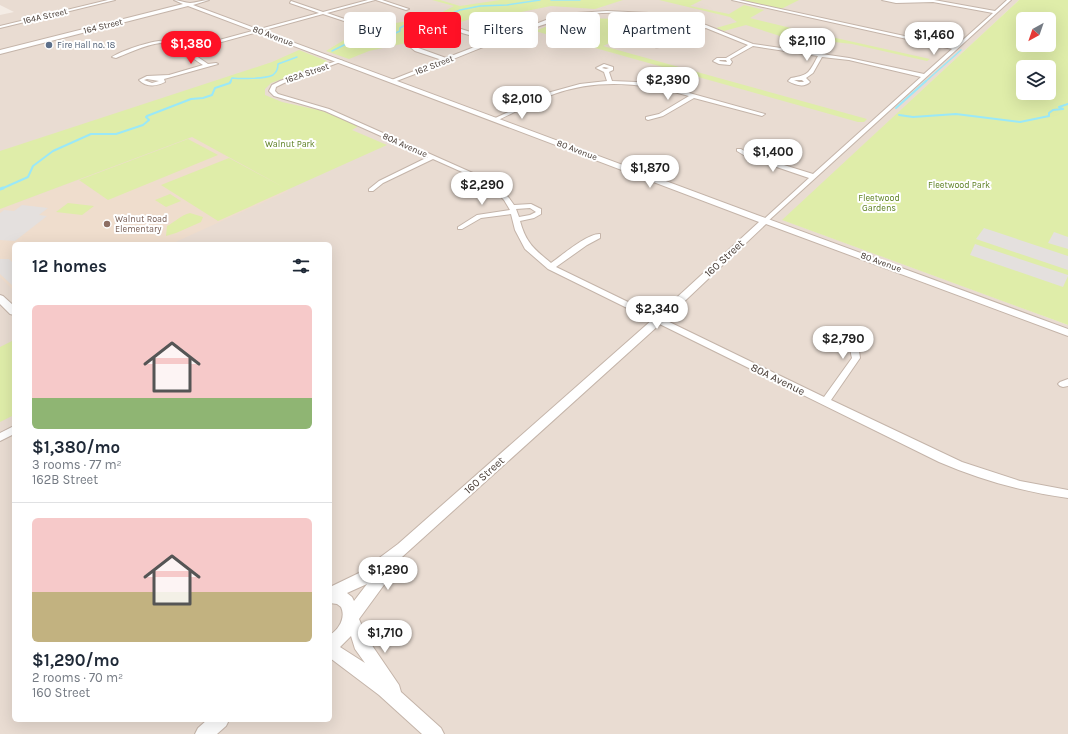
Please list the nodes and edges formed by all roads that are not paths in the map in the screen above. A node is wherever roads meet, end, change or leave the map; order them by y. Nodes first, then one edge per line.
1 (113, 0) edge
2 (176, 0) edge
3 (207, 0) edge
4 (373, 0) edge
5 (378, 0) edge
6 (734, 0) edge
7 (884, 0) edge
8 (1009, 0) edge
9 (291, 2) dead end
10 (188, 5) junction
11 (407, 9) dead end
12 (608, 12) edge
13 (995, 12) junction
14 (323, 13) junction
15 (344, 20) edge
16 (538, 24) edge
17 (705, 26) edge
18 (0, 27) edge
19 (261, 31) junction
20 (752, 45) junction
21 (414, 48) edge
22 (476, 48) edge
23 (955, 48) junction
24 (186, 51) junction
25 (0, 52) edge
26 (821, 55) junction
27 (114, 58) dead end
28 (727, 59) dead end
29 (446, 60) junction
30 (341, 61) junction
31 (216, 64) dead end
32 (206, 65) junction
33 (606, 71) dead end
34 (924, 76) junction
35 (803, 78) dead end
36 (160, 79) dead end
37 (392, 81) junction
38 (610, 82) junction
39 (693, 96) junction
40 (288, 99) joint
41 (762, 114) dead end
42 (648, 118) dead end
43 (494, 120) junction
44 (739, 150) dead end
45 (432, 157) junction
46 (814, 177) junction
47 (371, 190) dead end
48 (514, 213) junction
49 (765, 221) junction
50 (460, 228) dead end
51 (597, 236) dead end
52 (551, 266) junction
53 (0, 298) edge
54 (12, 310) edge
55 (658, 320) junction
56 (1068, 333) edge
57 (865, 339) dead end
58 (825, 402) junction
59 (12, 431) edge
60 (0, 437) edge
61 (1068, 494) edge
62 (403, 548) junction
63 (332, 594) edge
64 (332, 596) edge
65 (351, 618) junction
66 (332, 643) edge
67 (332, 650) edge
68 (399, 700) junction
69 (218, 722) edge
70 (204, 734) edge
71 (435, 734) edge

1 - 18 street, 164A Street
2 - 10 street, 80 Avenue
3 - 10 street, 164 Street
4 - 14 street
5 - 11 street
6 - 23 street
7 - 13 street
8 - 13 street, 160 Street
9 - 14 street
10 - 19 street, 80 Avenue
10 - 25 street, 164 Street
12 - 16 street, 162 Street
13 - 23 street, 160 Street
14 - 15 street
14 - 19 street
17 - 20 street, 162 Street
19 - 24 street
19 - 30 street, 80 Avenue
20 - 26 street, 162 Street
20 - 28 street
21 - 29 street
22 - 29 street, 162 Street
23 - 34 street, 160 Street
24 - 27 street
24 - 32 street
26 - 34 street, 162 Street
26 - 35 street
29 - 37 street, 162 Street
30 - 37 street, 80 Avenue
30 - 40 street, 162A Street
31 - 32 street
32 - 36 street
33 - 38 street
34 - 46 street, 160 Street
37 - 43 street, 80 Avenue
38 - 39 street
38 - 43 street
39 - 41 street
39 - 42 street
40 - 45 street, 80A Avenue
43 - 49 street, 80 Avenue
44 - 46 street
45 - 47 street
45 - 48 street, 80A Avenue
46 - 49 street, 160 Street
48 - 50 street
48 - 52 street, 80A Avenue
49 - 55 street, 160 Street
49 - 56 street, 80 Avenue
51 - 52 street
52 - 55 street, 80A Avenue
53 - 54 street
55 - 58 street, 80A Avenue
55 - 62 street, 160 Street
57 - 58 street
58 - 61 street, 80A Avenue
59 - 60 street
62 - 63 street, 160 Street
62 - 65 street, 160 Street
64 - 65 street
65 - 66 street, 160 Street
65 - 68 street
67 - 68 street
68 - 71 street
69 - 70 street

